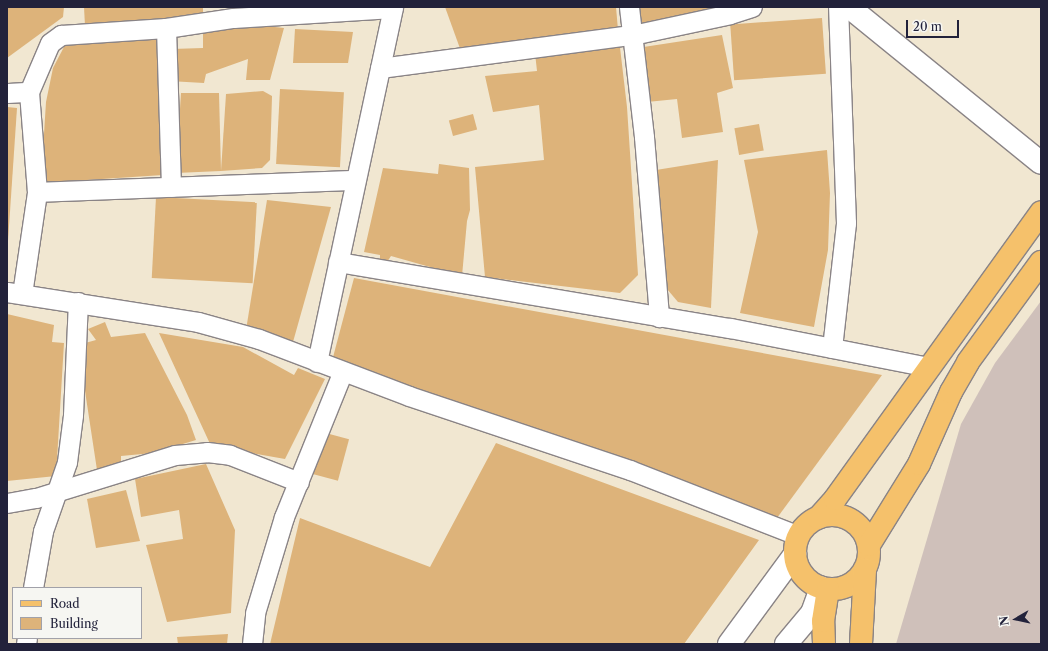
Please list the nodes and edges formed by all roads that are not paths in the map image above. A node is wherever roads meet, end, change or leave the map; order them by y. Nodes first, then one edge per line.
1 (393, 7) edge
2 (629, 7) edge
3 (752, 7) edge
4 (838, 7) edge
5 (848, 7) edge
6 (166, 28) junction
7 (630, 35) junction
8 (380, 68) junction
9 (29, 92) junction
10 (7, 93) edge
11 (1041, 163) edge
12 (355, 180) junction
13 (172, 187) junction
14 (37, 192) junction
15 (1041, 212) edge
16 (338, 262) junction
17 (1041, 262) edge
18 (14, 293) edge
19 (78, 302) junction
20 (659, 317) junction
21 (832, 348) junction
22 (316, 362) junction
23 (928, 367) junction
24 (343, 371) junction
25 (299, 482) junction
26 (59, 490) junction
27 (7, 503) edge
28 (818, 518) junction
29 (797, 545) junction
30 (869, 545) junction
31 (865, 569) junction
32 (33, 587) edge
33 (825, 588) junction
34 (252, 644) edge
35 (729, 644) edge
36 (786, 644) edge
37 (824, 644) edge
38 (861, 644) edge

1 - 6 street
1 - 8 street
2 - 7 street
3 - 7 street
4 - 21 street
5 - 11 street
6 - 9 street
6 - 13 street
7 - 8 street
7 - 20 street
8 - 12 street
9 - 10 street
9 - 14 street
12 - 13 street
12 - 16 street
13 - 14 street
14 - 18 street
15 - 23 main road
16 - 20 street
16 - 22 street
17 - 30 main road
18 - 19 street
19 - 22 street
19 - 26 street
20 - 21 street
21 - 23 street
22 - 24 street
23 - 28 main road
24 - 25 street
24 - 29 street
25 - 26 street
25 - 34 street
26 - 27 street
26 - 32 street
28 - 29 main road
28 - 30 main road
29 - 33 main road
29 - 35 street
30 - 31 main road
31 - 33 main road
31 - 38 main road
33 - 36 street
33 - 37 main road

